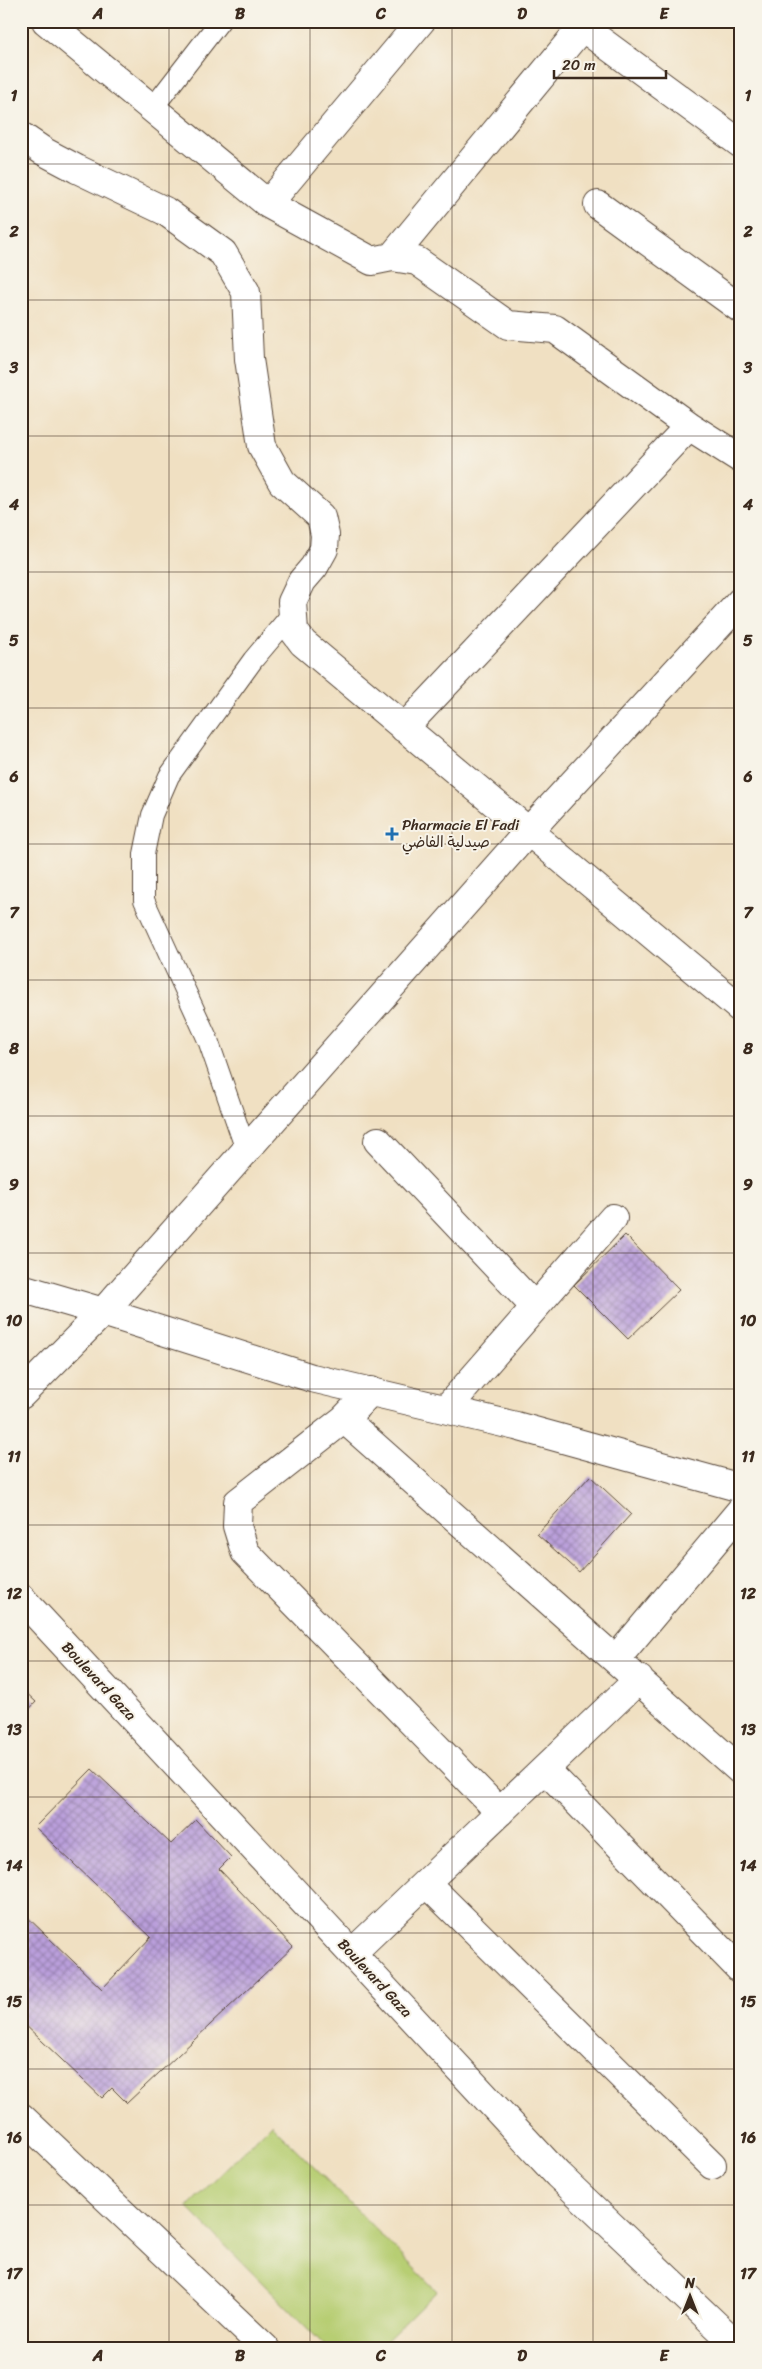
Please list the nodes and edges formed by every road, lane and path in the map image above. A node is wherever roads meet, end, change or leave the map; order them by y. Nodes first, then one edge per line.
1 (46, 21) edge
2 (220, 21) edge
3 (421, 21) edge
4 (584, 24) edge
5 (152, 109) junction
6 (21, 136) edge
7 (741, 144) edge
8 (268, 204) junction
9 (598, 204) dead end
10 (392, 256) junction
11 (741, 309) edge
12 (689, 426) junction
13 (741, 459) edge
14 (737, 612) edge
15 (291, 615) junction
16 (404, 728) junction
17 (528, 832) junction
18 (741, 1009) edge
19 (378, 1141) dead end
20 (246, 1150) junction
21 (613, 1218) dead end
22 (21, 1288) edge
23 (535, 1306) junction
24 (103, 1312) junction
25 (371, 1391) junction
26 (21, 1395) edge
27 (446, 1409) junction
28 (344, 1419) junction
29 (741, 1488) edge
30 (741, 1510) edge
31 (21, 1598) edge
32 (616, 1659) junction
33 (639, 1679) junction
34 (545, 1769) junction
35 (741, 1770) edge
36 (500, 1812) junction
37 (426, 1883) junction
38 (352, 1953) junction
39 (741, 1970) edge
40 (21, 2117) edge
41 (712, 2166) dead end
42 (264, 2348) edge
43 (740, 2348) edge

1 - 5 street
2 - 5 lane
3 - 8 street
4 - 7 street
4 - 10 street
5 - 8 street
6 - 15 street
8 - 10 street
9 - 11 street
10 - 12 street
12 - 13 street
12 - 16 street
14 - 17 street
15 - 16 street
15 - 20 lane
16 - 17 street
17 - 18 street
17 - 20 street
19 - 23 street
20 - 24 street
21 - 23 street
22 - 24 street
23 - 27 street
24 - 25 street
24 - 26 street
25 - 27 street
25 - 28 street
27 - 29 street
28 - 32 street
28 - 36 street
30 - 32 street
31 - 38 street, Boulevard Gaza
32 - 33 street
33 - 34 street
33 - 35 street
34 - 36 street
34 - 39 street
36 - 37 street
37 - 38 street
37 - 41 street
38 - 43 street, Boulevard Gaza
40 - 42 street

